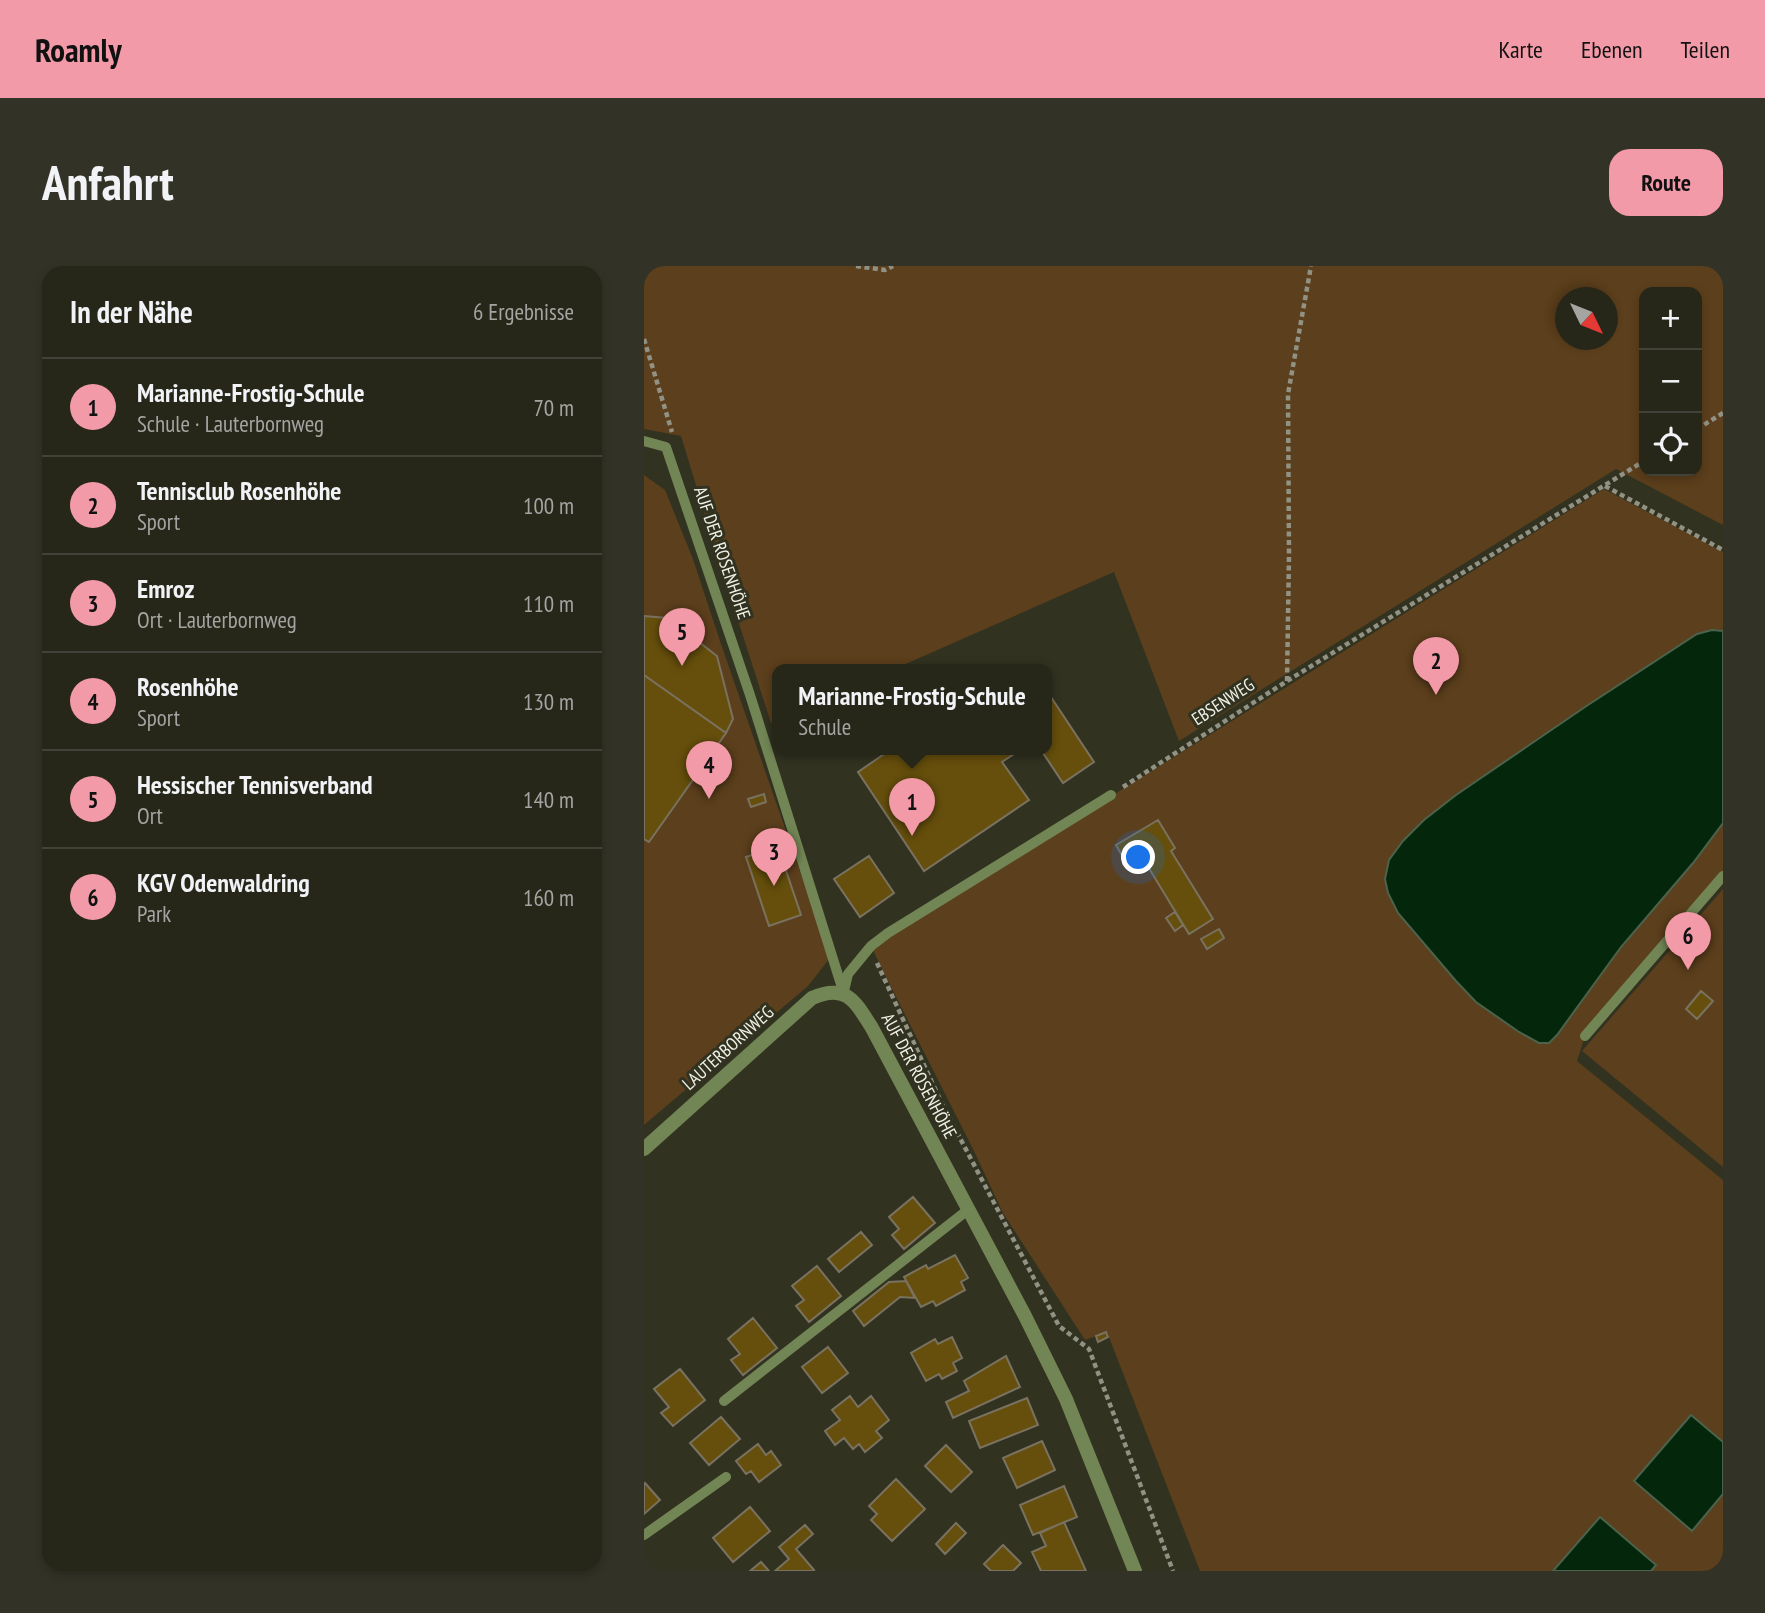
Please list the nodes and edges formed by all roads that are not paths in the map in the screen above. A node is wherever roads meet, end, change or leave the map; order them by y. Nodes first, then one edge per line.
1 (644, 441) edge
2 (1111, 795) road end
3 (1723, 876) edge
4 (844, 994) junction
5 (1585, 1036) dead end
6 (644, 1149) edge
7 (969, 1209) junction
8 (724, 1401) dead end
9 (726, 1477) dead end
10 (644, 1535) edge
11 (1135, 1571) edge

1 - 4 lane, AUF DER ROSENHÖHE
2 - 4 lane
3 - 5 lane
4 - 6 street, LAUTERBORNWEG
4 - 7 street, AUF DER ROSENHÖHE
7 - 8 lane
7 - 11 street, AUF DER ROSENHÖHE
9 - 10 lane

